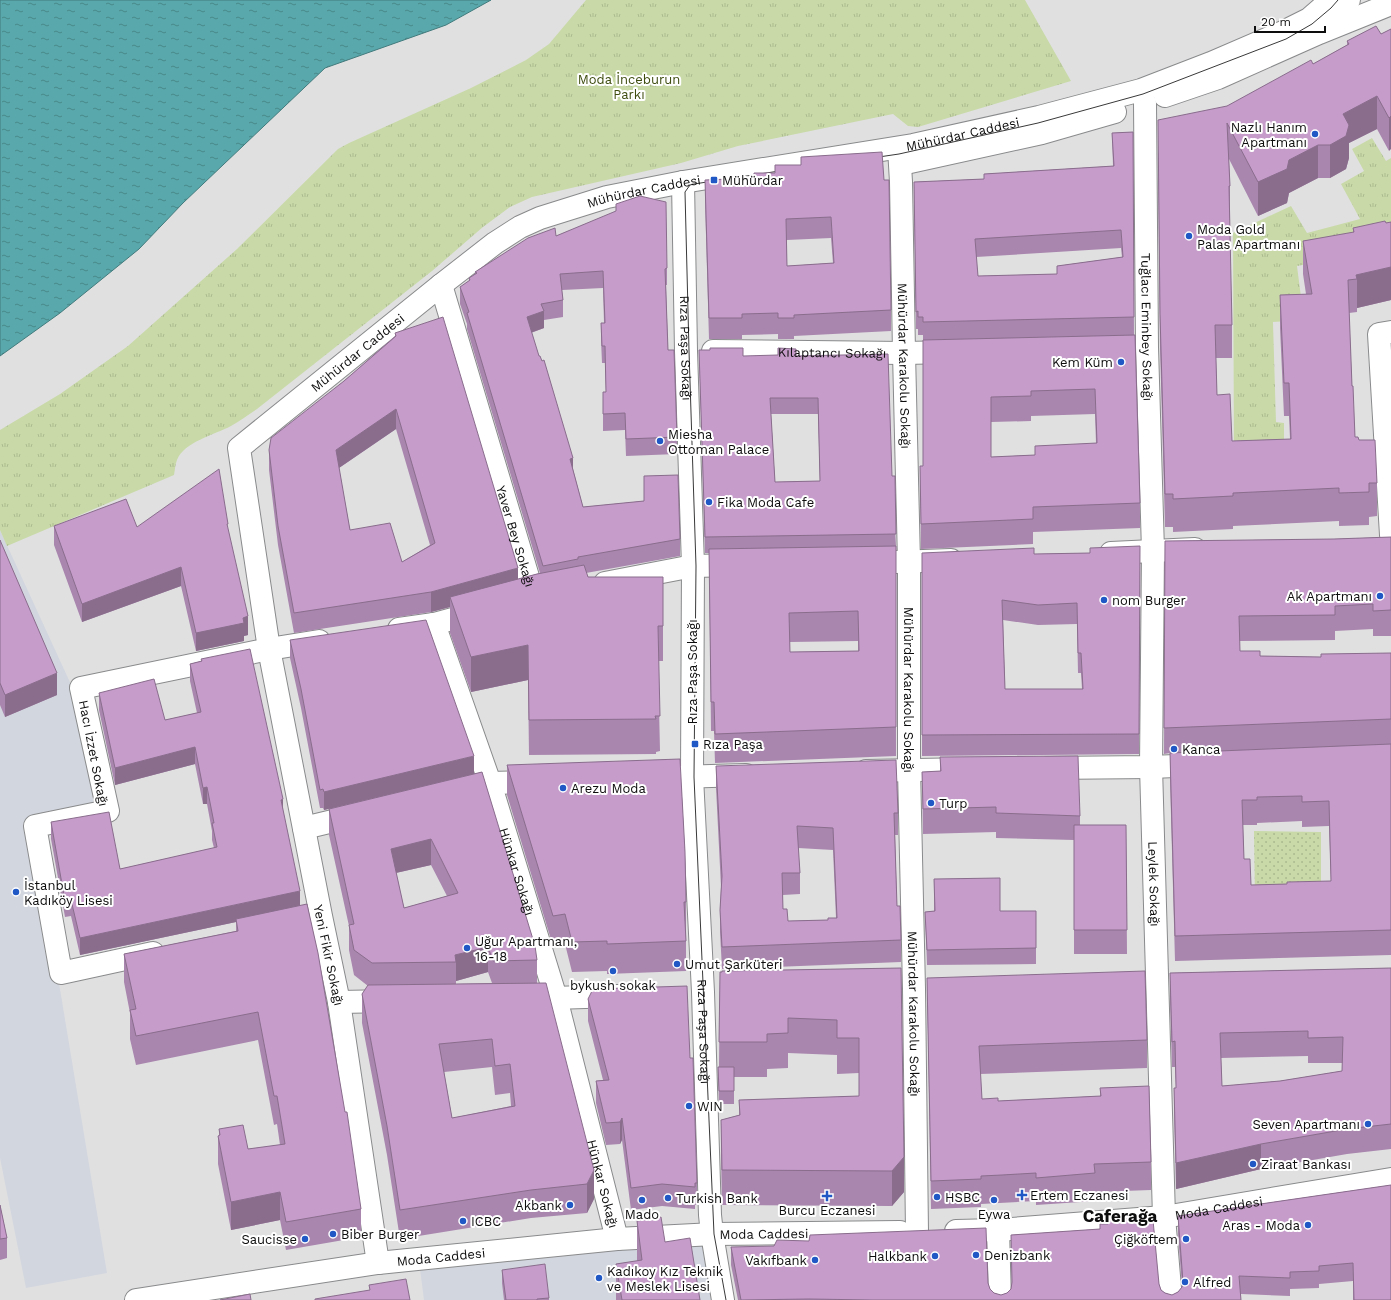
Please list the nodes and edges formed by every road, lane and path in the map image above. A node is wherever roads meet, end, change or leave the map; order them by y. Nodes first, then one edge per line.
1 (1336, 1) edge
2 (1391, 4) edge
3 (1320, 33) junction
4 (1145, 103) junction
5 (900, 156) junction
6 (683, 182) junction
7 (441, 285) junction
8 (1391, 332) edge
9 (1147, 347) junction
10 (1124, 348) edge
11 (686, 351) junction
12 (974, 352) edge
13 (904, 353) junction
14 (1386, 539) edge
15 (1217, 548) edge
16 (1154, 551) junction
17 (1090, 554) edge
18 (972, 559) edge
19 (910, 562) junction
20 (846, 563) edge
21 (759, 565) edge
22 (693, 566) junction
23 (587, 587) edge
24 (557, 592) edge
25 (496, 607) edge
26 (434, 624) junction
27 (379, 632) edge
28 (340, 638) edge
29 (269, 649) junction
30 (1223, 764) edge
31 (1151, 767) junction
32 (987, 768) edge
33 (1026, 768) edge
34 (909, 769) junction
35 (846, 771) edge
36 (766, 774) edge
37 (692, 777) junction
38 (661, 778) edge
39 (552, 781) edge
40 (490, 783) junction
41 (436, 796) edge
42 (374, 811) edge
43 (304, 828) junction
44 (176, 948) edge
45 (1166, 981) junction
46 (1134, 982) edge
47 (922, 989) junction
48 (891, 990) edge
49 (641, 995) edge
50 (556, 998) junction
51 (502, 999) edge
52 (409, 1001) edge
53 (339, 1002) junction
54 (1391, 1179) edge
55 (1164, 1217) junction
56 (998, 1230) junction
57 (917, 1232) junction
58 (712, 1234) junction
59 (617, 1239) junction
60 (378, 1263) junction
61 (136, 1300) edge
62 (723, 1300) edge
63 (1000, 1300) edge
64 (1171, 1300) edge

1 - 3 street
1 - 5 street, Mühürdar Caddesi
2 - 3 street, Mühürdar Caddesi
3 - 4 street, Mühürdar Caddesi
4 - 5 street, Mühürdar Caddesi
4 - 9 street, Tuğlacı Eminbey Sokağı
5 - 6 street, Mühürdar Caddesi
5 - 13 street, Mühürdar Karakolu Sokağı
6 - 7 street, Mühürdar Caddesi
6 - 11 street, Rıza Paşa Sokağı
7 - 24 street, Yaver Bey Sokağı
7 - 29 street, Mühürdar Caddesi
8 - 14 street
9 - 10 street
9 - 16 street, Tuğlacı Eminbey Sokağı
11 - 13 street, Kılaptancı Sokağı
11 - 22 street, Rıza Paşa Sokağı
12 - 13 street, Kılaptancı Sokağı
13 - 19 street, Mühürdar Karakolu Sokağı
15 - 16 street
16 - 17 street
16 - 31 street, Leylek Sokağı
18 - 19 street
19 - 20 street
19 - 34 street, Mühürdar Karakolu Sokağı
21 - 22 street
22 - 23 street
22 - 37 street, Rıza Paşa Sokağı
25 - 26 street
26 - 27 street
26 - 40 street, Hünkar Sokağı
28 - 29 street
29 - 43 street, Yeni Fikir Sokağı
29 - 44 street, Hacı İzzet Sokağı
30 - 31 street
31 - 33 street
31 - 45 street, Leylek Sokağı
32 - 34 street
34 - 35 street
34 - 47 street, Mühürdar Karakolu Sokağı
36 - 37 street
37 - 38 street
37 - 58 street, Rıza Paşa Sokağı
39 - 40 street
40 - 41 street
40 - 50 street, Hünkar Sokağı
42 - 43 street
43 - 53 street, Yeni Fikir Sokağı
45 - 46 street
45 - 55 street, Leylek Sokağı
47 - 48 street
47 - 57 street, Mühürdar Karakolu Sokağı
49 - 50 street
50 - 51 street
50 - 59 street, Hünkar Sokağı
52 - 53 street
53 - 60 street, Yeni Fikir Sokağı
54 - 55 street, Moda Caddesi
55 - 56 street, Moda Caddesi
55 - 64 street, Leylek Sokağı
56 - 57 street, Moda Caddesi
56 - 63 street
57 - 58 street, Moda Caddesi
58 - 59 street, Moda Caddesi
58 - 62 street, Rıza Paşa Sokağı
59 - 60 street, Moda Caddesi
60 - 61 street, Moda Caddesi

